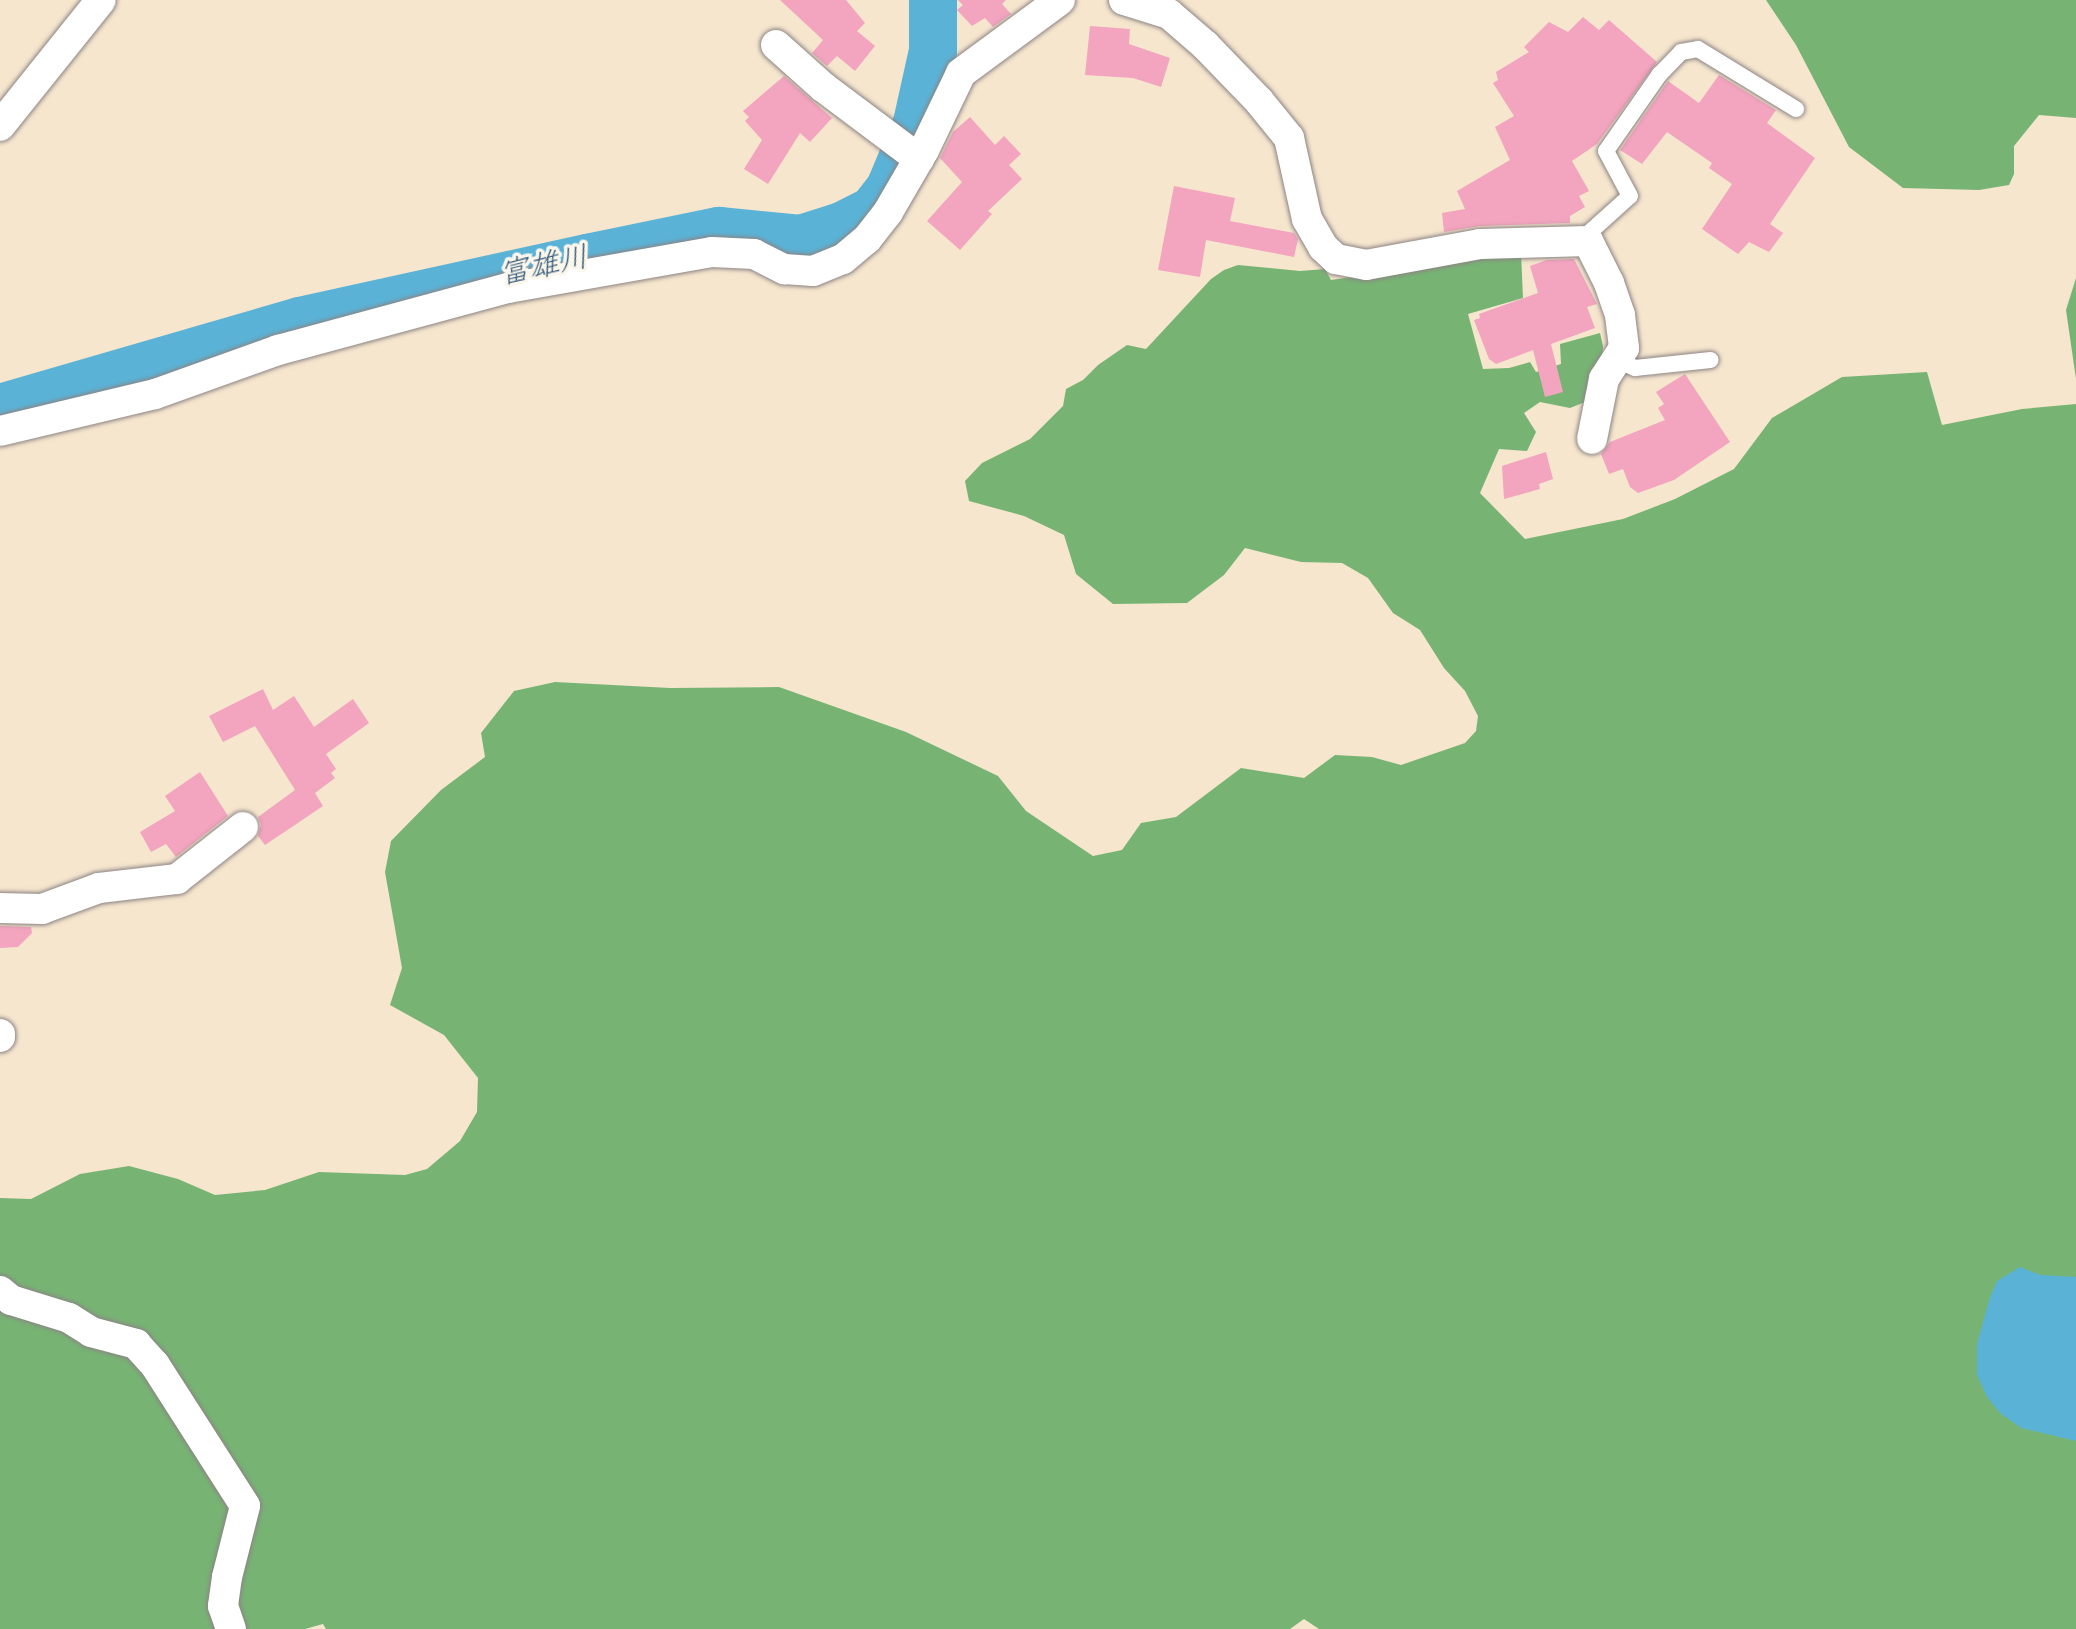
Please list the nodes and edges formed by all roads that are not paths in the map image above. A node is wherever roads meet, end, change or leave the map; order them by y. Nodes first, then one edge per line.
1 (101, 0) edge
2 (1060, 0) edge
3 (1124, 0) edge
4 (776, 45) dead end
5 (1796, 109) dead end
6 (0, 126) edge
7 (919, 159) junction
8 (1579, 242) junction
9 (1617, 360) junction
10 (1711, 360) dead end
11 (0, 431) edge
12 (1592, 439) dead end
13 (243, 827) dead end
14 (0, 908) edge
15 (0, 1291) edge
16 (231, 1629) edge

1 - 6 street
2 - 7 street
3 - 8 street
4 - 7 street
5 - 8 lane
7 - 11 street
8 - 9 street
9 - 10 lane
9 - 12 street
13 - 14 street
15 - 16 street

